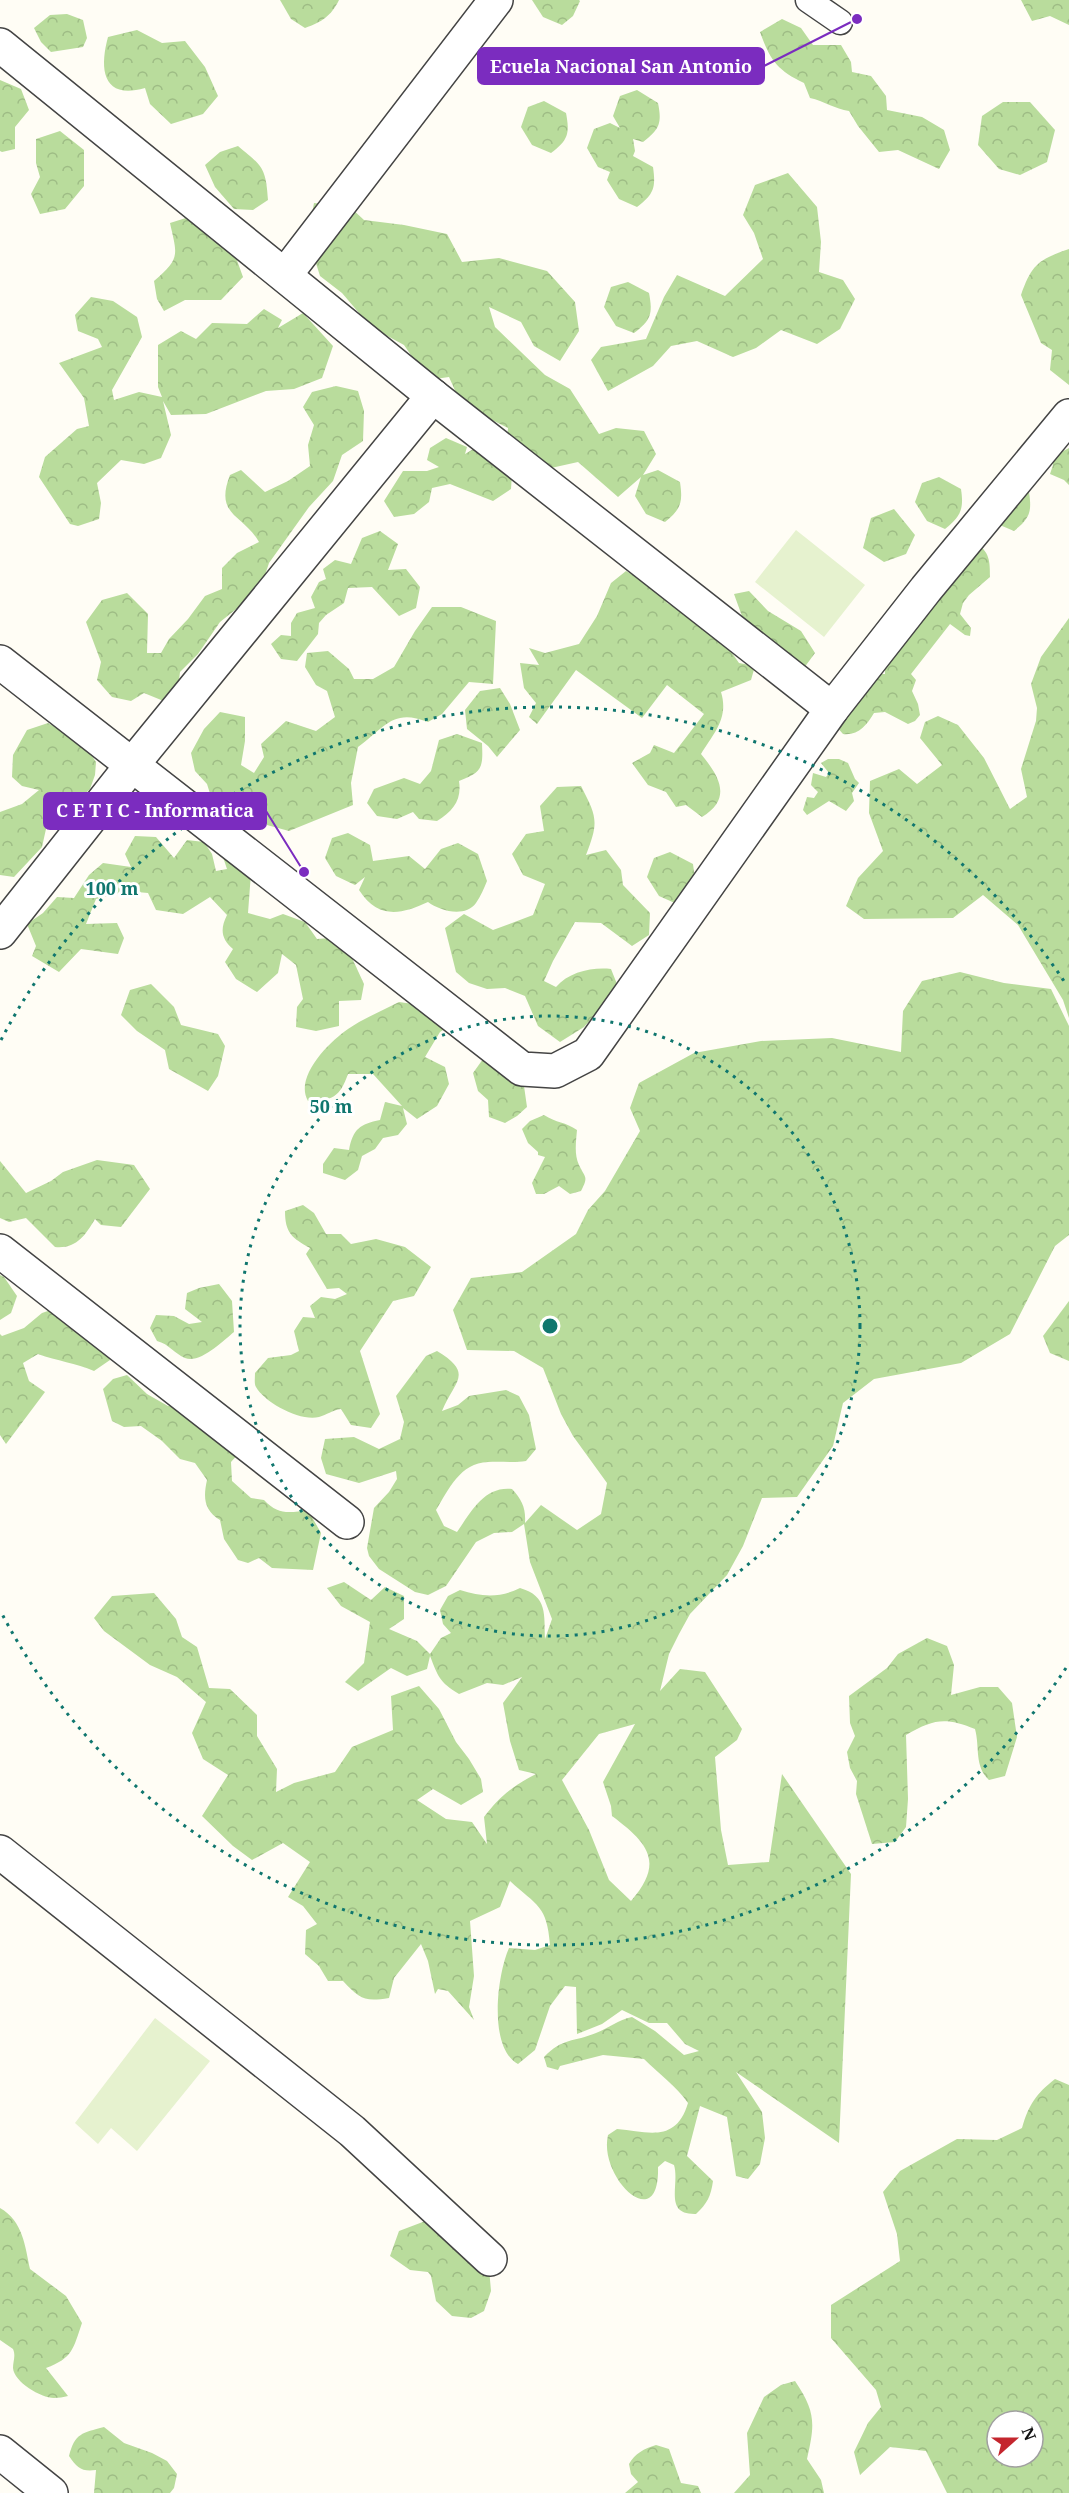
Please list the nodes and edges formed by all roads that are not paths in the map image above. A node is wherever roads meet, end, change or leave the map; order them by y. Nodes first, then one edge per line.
1 (495, 0) edge
2 (808, 0) edge
3 (840, 22) dead end
4 (0, 45) edge
5 (285, 275) junction
6 (433, 396) junction
7 (1069, 416) edge
8 (0, 662) edge
9 (832, 709) junction
10 (132, 765) junction
11 (0, 932) edge
12 (0, 1251) edge
13 (347, 1522) dead end
14 (0, 1852) edge
15 (490, 2259) dead end
16 (0, 2452) edge
17 (51, 2493) edge

1 - 5 street
2 - 3 lane
4 - 5 street
5 - 6 street
6 - 9 street
6 - 10 street
7 - 9 street
8 - 10 street
9 - 10 street
10 - 11 street
12 - 13 street
14 - 15 street
16 - 17 street

